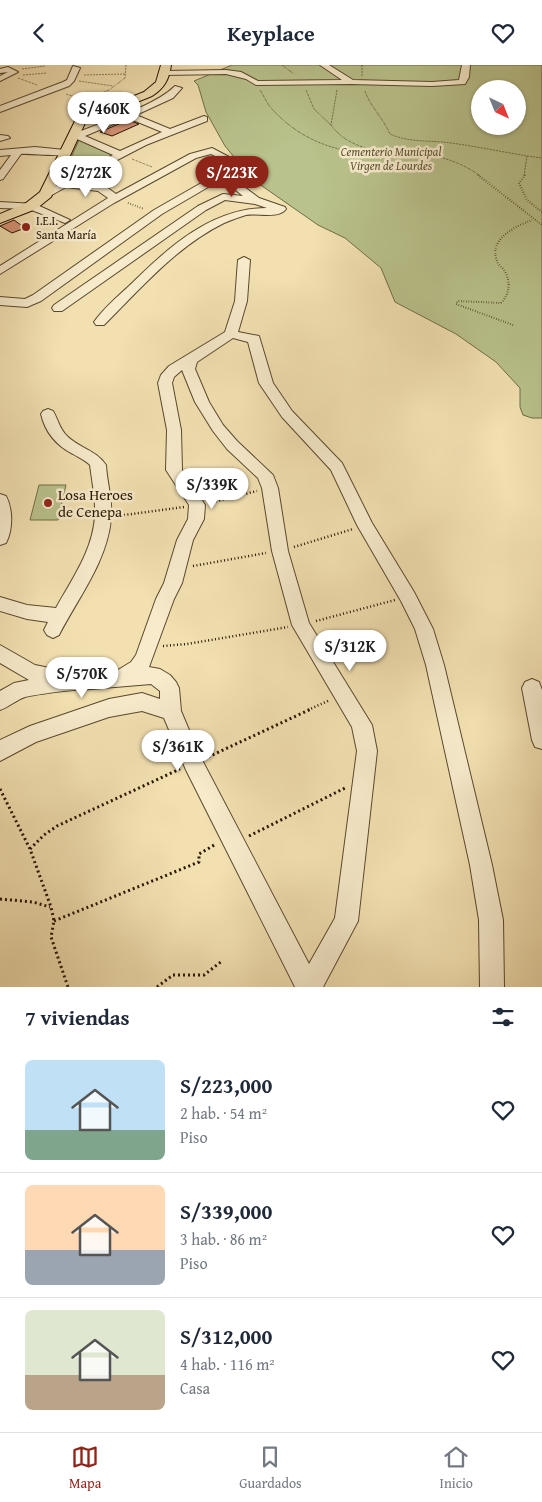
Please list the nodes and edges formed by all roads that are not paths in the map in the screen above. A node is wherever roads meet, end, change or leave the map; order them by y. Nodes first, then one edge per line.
1 (324, 65) edge
2 (466, 65) edge
3 (165, 69) edge
4 (74, 74) road end
5 (351, 82) junction
6 (178, 88) dead end
7 (0, 109) edge
8 (129, 115) junction
9 (204, 119) dead end
10 (170, 132) junction
11 (74, 137) junction
12 (18, 151) junction
13 (0, 153) edge
14 (65, 153) junction
15 (121, 155) junction
16 (222, 175) junction
17 (0, 177) edge
18 (65, 184) junction
19 (46, 194) junction
20 (115, 198) junction
21 (257, 201) junction
22 (0, 205) edge
23 (31, 206) junction
24 (0, 219) edge
25 (65, 220) dead end
26 (244, 260) dead end
27 (0, 271) edge
28 (0, 301) edge
29 (58, 308) dead end
30 (100, 322) dead end
31 (231, 334) junction
32 (192, 360) junction
33 (48, 414) dead end
34 (0, 500) edge
35 (0, 539) edge
36 (0, 605) edge
37 (0, 653) edge
38 (123, 677) junction
39 (79, 682) junction
40 (532, 688) dead end
41 (0, 701) edge
42 (171, 711) junction
43 (542, 740) edge
44 (0, 751) edge
45 (309, 987) edge
46 (492, 987) edge

1 - 5 street
2 - 5 street
3 - 5 street
3 - 11 main road
4 - 7 street
6 - 8 street
8 - 10 street
8 - 11 street
9 - 10 street
10 - 15 street
11 - 14 main road
11 - 15 street
12 - 13 street
12 - 14 street
12 - 17 street
14 - 19 main road
15 - 18 street
16 - 20 street
16 - 21 street
16 - 28 street
18 - 19 street
18 - 20 street
19 - 23 main road
20 - 27 street
21 - 29 street
21 - 30 street
22 - 23 street
23 - 24 main road
23 - 25 street
26 - 31 street
31 - 32 street
31 - 46 street
32 - 38 street
32 - 45 street
33 - 36 street
34 - 35 street
37 - 39 street
38 - 39 street
38 - 42 street
39 - 41 street
40 - 43 street
42 - 44 street
42 - 45 street

